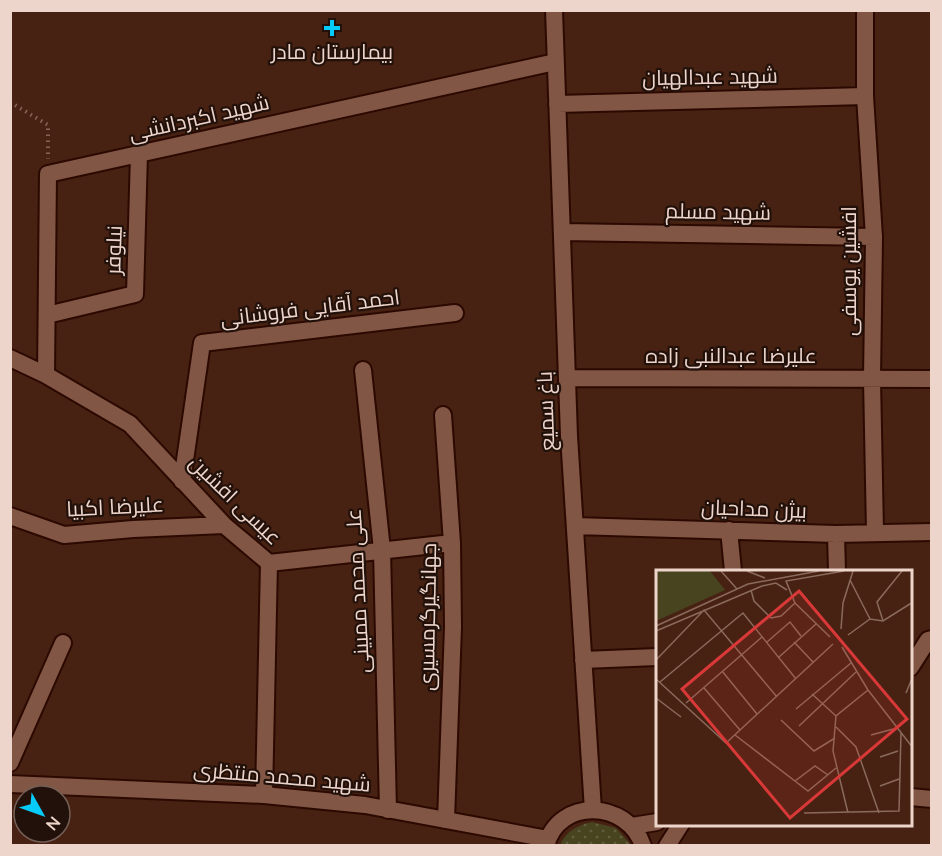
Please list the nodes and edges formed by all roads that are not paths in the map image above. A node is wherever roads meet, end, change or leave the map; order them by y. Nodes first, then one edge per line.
1 (554, 10) edge
2 (865, 10) edge
3 (555, 62) junction
4 (865, 96) junction
5 (557, 104) junction
6 (139, 154) junction
7 (562, 232) junction
8 (874, 237) junction
9 (455, 313) dead end
10 (47, 315) junction
11 (10, 358) edge
12 (363, 370) dead end
13 (46, 375) junction
14 (567, 378) junction
15 (872, 379) junction
16 (932, 379) edge
17 (443, 415) dead end
18 (182, 481) junction
19 (10, 516) edge
20 (224, 525) junction
21 (575, 526) junction
22 (729, 530) junction
23 (875, 532) junction
24 (932, 532) edge
25 (836, 534) junction
26 (452, 543) junction
27 (382, 550) junction
28 (269, 562) junction
29 (733, 570) edge
30 (837, 570) edge
31 (932, 639) edge
32 (63, 643) dead end
33 (656, 657) edge
34 (583, 660) junction
35 (912, 665) edge
36 (10, 763) edge
37 (10, 784) edge
38 (264, 795) junction
39 (912, 797) edge
40 (932, 799) edge
41 (388, 810) junction
42 (593, 810) junction
43 (446, 820) junction
44 (656, 822) edge
45 (632, 826) junction
46 (680, 826) edge
47 (547, 842) edge
48 (643, 846) edge
49 (667, 846) edge

1 - 3 street, باغ سمیع
2 - 4 street, افشین یوسفی
3 - 5 street, باغ سمیع
3 - 6 street, شهید اکبردانشی
4 - 5 street, شهید عبدالهیان
4 - 8 street, افشین یوسفی
5 - 7 street, باغ سمیع
6 - 10 street, نیلوفر
6 - 10 street, شهید اکبردانشی
7 - 8 street, شهید مسلم
7 - 14 street, باغ سمیع
8 - 15 street, افشین یوسفی
9 - 18 street, احمد آقایی فروشانی
10 - 13 street
11 - 13 street, عیسی افشین
12 - 27 street, علی محمد ممبینی
13 - 18 street, عیسی افشین
14 - 15 street, علیرضا عبدالنبی زاده
14 - 21 street, باغ سمیع
15 - 16 street, علیرضا عبدالنبی زاده
15 - 23 street, افشین یوسفی
17 - 26 street, جهانگیرگرمسیری
18 - 20 street, عیسی افشین
19 - 20 street, علیرضا اکبیا
20 - 28 street, عیسی افشین
21 - 22 street, بیژن مداحیان
21 - 34 street, باغ سمیع
22 - 25 street, بیژن مداحیان
22 - 29 street
23 - 24 street, بیژن مداحیان
23 - 25 street, بیژن مداحیان
25 - 30 street
26 - 27 street
26 - 43 street, جهانگیرگرمسیری
27 - 28 street
27 - 41 street, علی محمد ممبینی
28 - 38 street, عیسی افشین
31 - 35 street
32 - 36 street
33 - 34 street
34 - 42 street, باغ سمیع
37 - 38 street, شهید محمد منتظری
38 - 41 street, شهید محمد منتظری
39 - 40 street
41 - 43 street, شهید محمد منتظری
42 - 45 street
42 - 47 street
43 - 47 street, شهید محمد منتظری
44 - 45 street
45 - 48 street
46 - 49 street

